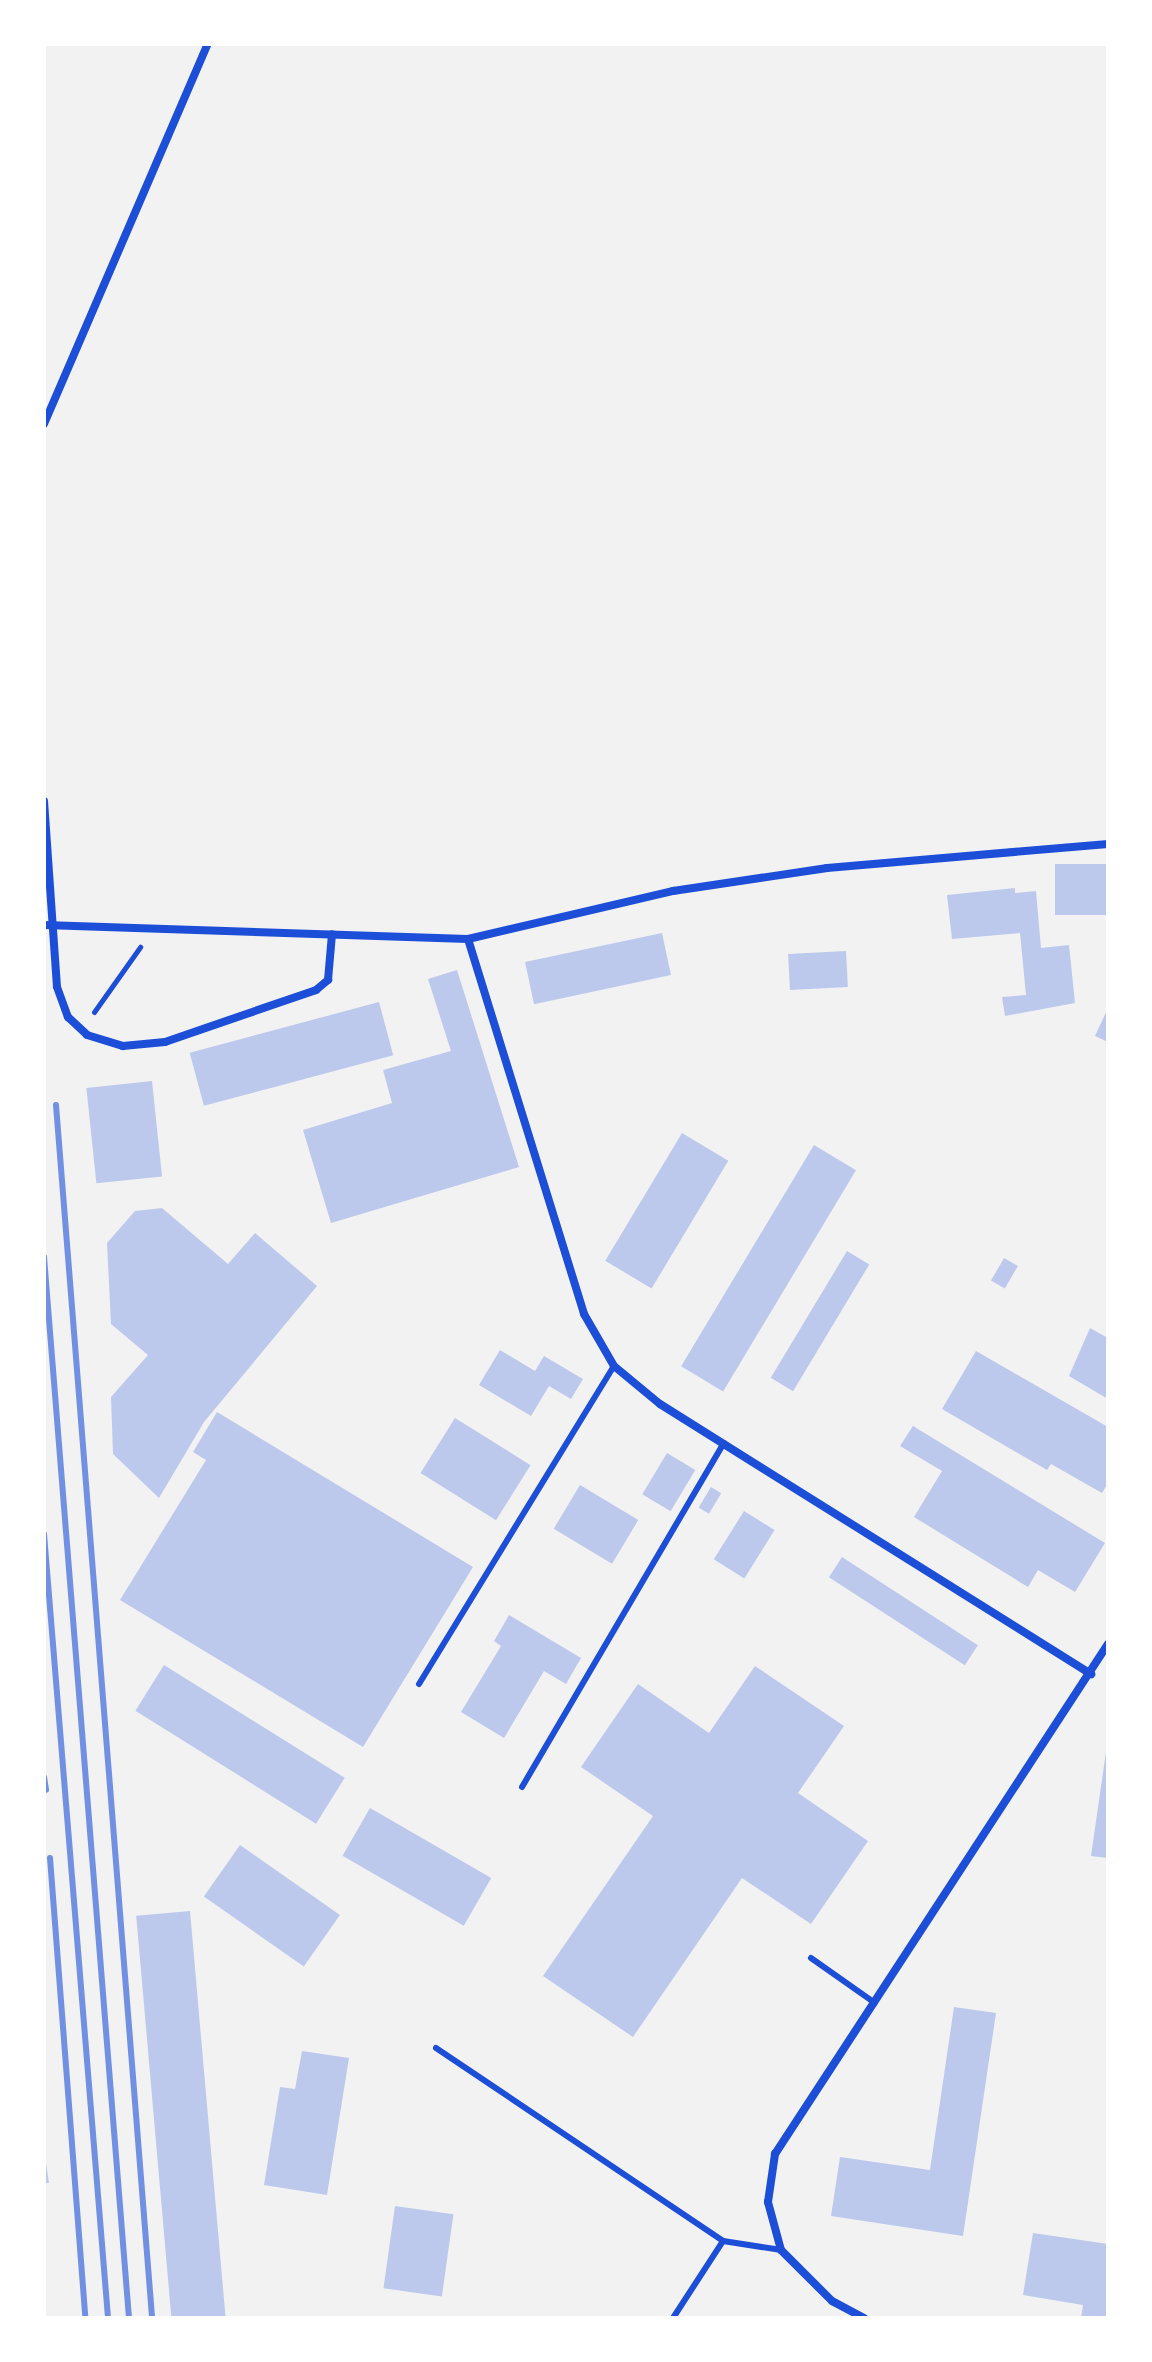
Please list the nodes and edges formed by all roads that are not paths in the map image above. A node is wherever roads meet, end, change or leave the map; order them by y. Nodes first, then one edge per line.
1 (208, 44) edge
2 (44, 424) edge
3 (44, 801) edge
4 (1108, 844) edge
5 (44, 925) edge
6 (332, 934) junction
7 (468, 939) junction
8 (614, 1366) junction
9 (724, 1443) junction
10 (1108, 1644) edge
11 (1091, 1674) junction
12 (419, 1684) dead end
13 (522, 1787) dead end
14 (811, 1958) dead end
15 (875, 2003) junction
16 (436, 2048) dead end
17 (723, 2241) junction
18 (781, 2250) junction
19 (673, 2318) edge
20 (864, 2318) edge

1 - 2 street
3 - 6 street
4 - 7 street
5 - 6 street
6 - 7 street
7 - 8 street
8 - 9 street
8 - 12 lane
9 - 11 street
9 - 13 lane
10 - 11 street
11 - 15 street
14 - 15 lane
15 - 18 street
16 - 17 lane
17 - 18 lane
17 - 19 lane
18 - 20 street

